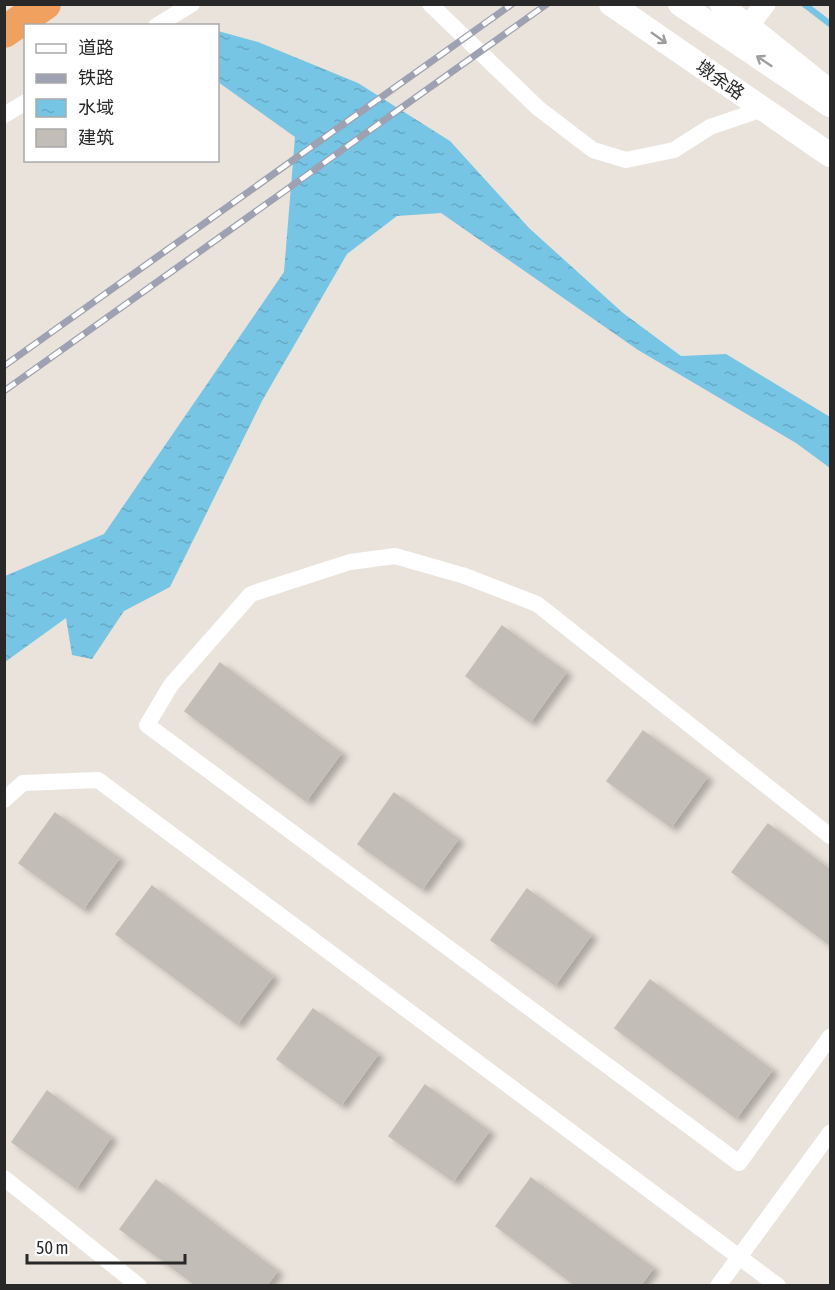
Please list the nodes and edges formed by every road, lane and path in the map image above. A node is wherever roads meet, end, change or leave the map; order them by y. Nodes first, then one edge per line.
1 (45, 4) edge
2 (192, 4) edge
3 (430, 4) edge
4 (611, 4) edge
5 (680, 4) edge
6 (720, 4) edge
7 (765, 4) edge
8 (159, 24) edge
9 (749, 25) junction
10 (4, 32) edge
11 (831, 90) edge
12 (24, 103) edge
13 (831, 105) edge
14 (763, 110) junction
15 (4, 115) edge
16 (831, 155) edge
17 (4, 800) edge
18 (831, 836) edge
19 (830, 1038) edge
20 (831, 1133) edge
21 (4, 1178) edge
22 (737, 1256) junction
23 (720, 1284) edge
24 (139, 1286) edge
25 (778, 1286) edge

1 - 10 highway
2 - 8 street
3 - 14 street
4 -> 14 main road, 墩余路
13 -> 5 main road
6 - 9 street
7 - 9 street
9 - 11 street
12 - 15 street
14 - 16 main road, 墩余路
17 - 22 street
18 - 19 street
20 - 22 street
21 - 24 street
22 - 23 street
22 - 25 street

